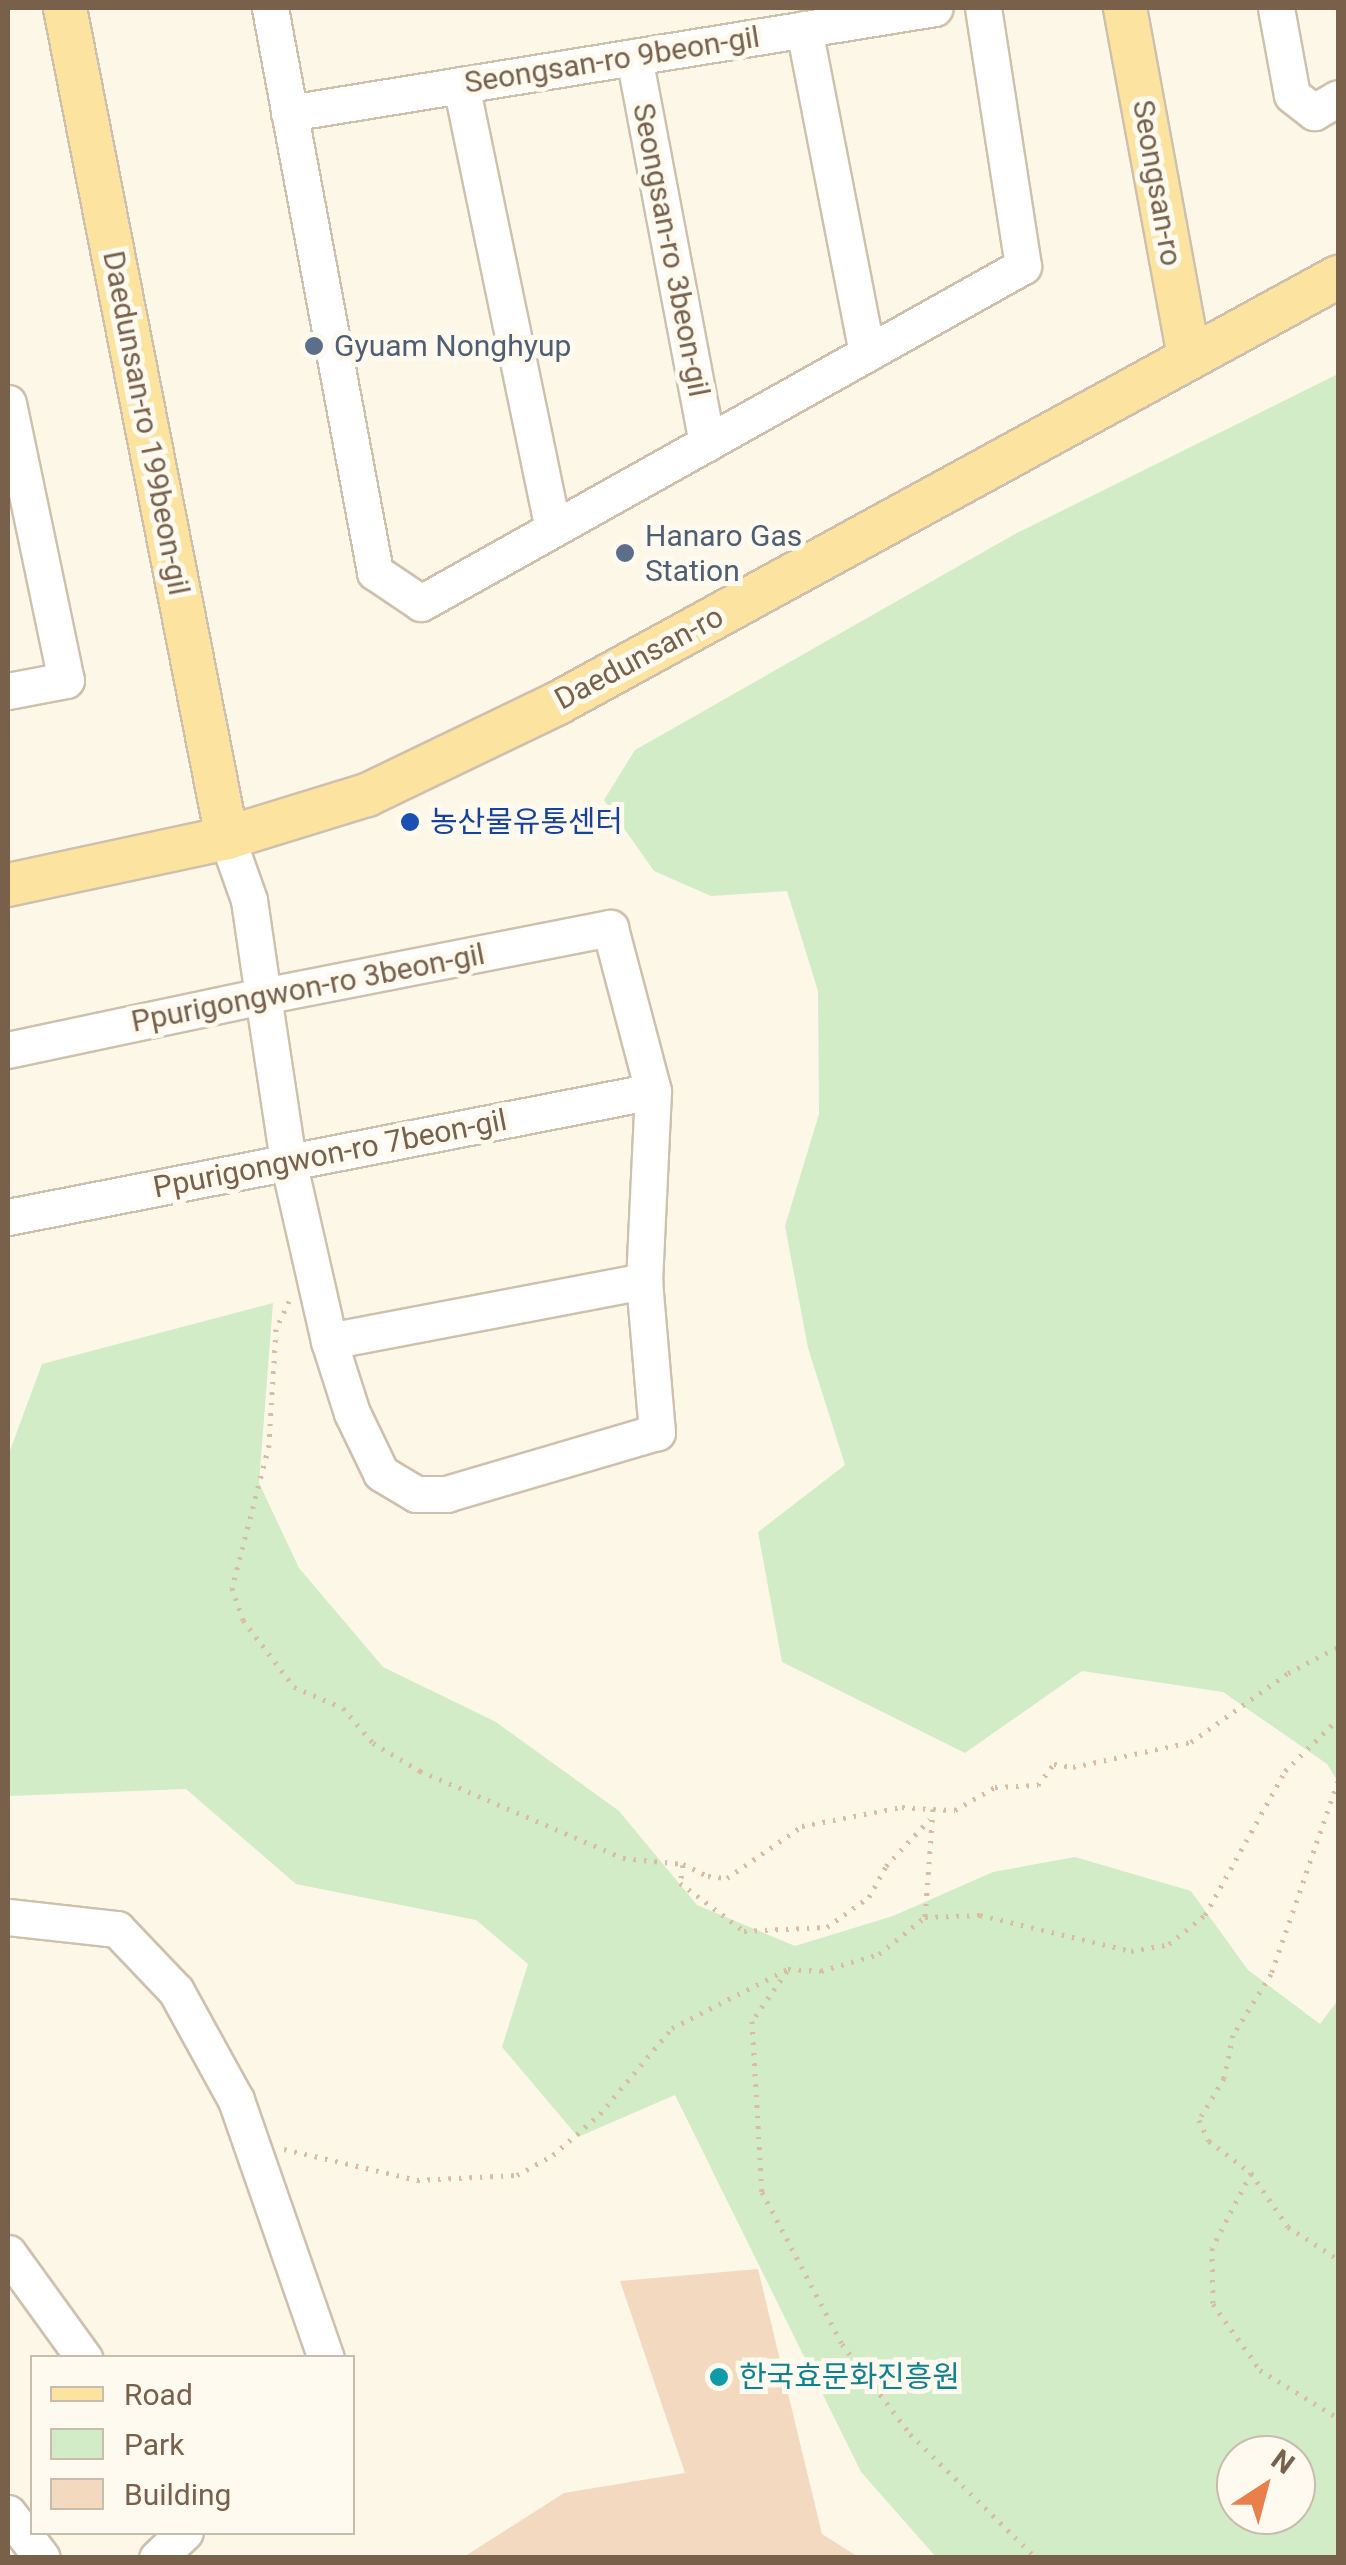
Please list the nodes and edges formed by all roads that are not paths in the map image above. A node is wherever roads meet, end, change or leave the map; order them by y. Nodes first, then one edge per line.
1 (64, 8) edge
2 (270, 8) edge
3 (936, 8) edge
4 (983, 8) edge
5 (1124, 8) edge
6 (1276, 8) edge
7 (804, 29) junction
8 (634, 57) junction
9 (461, 85) junction
10 (1326, 105) edge
11 (289, 113) junction
12 (1338, 277) edge
13 (867, 353) junction
14 (1190, 358) junction
15 (8, 402) edge
16 (707, 443) junction
17 (553, 529) junction
18 (8, 690) edge
19 (227, 838) junction
20 (8, 885) edge
21 (263, 996) junction
22 (8, 1050) edge
23 (653, 1091) junction
24 (288, 1161) junction
25 (8, 1216) edge
26 (644, 1282) junction
27 (329, 1341) junction
28 (8, 1917) edge
29 (8, 2253) edge
30 (82, 2355) edge
31 (325, 2355) edge
32 (8, 2513) edge
33 (182, 2535) edge
34 (42, 2558) edge
35 (156, 2558) edge

1 - 19 main road, Daedunsan-ro 199beon-gil
2 - 11 street
3 - 7 street, Seongsan-ro 9beon-gil
4 - 13 street, Seongsan-ro 3beon-gil
5 - 14 main road, Seongsan-ro
6 - 10 street
7 - 8 street, Seongsan-ro 9beon-gil
7 - 13 street
8 - 9 street, Seongsan-ro 9beon-gil
8 - 16 street, Seongsan-ro 3beon-gil
9 - 11 street, Seongsan-ro 9beon-gil
9 - 17 street
11 - 17 street, Seongsan-ro 3beon-gil
12 - 14 main road, Daedunsan-ro
13 - 16 street, Seongsan-ro 3beon-gil
14 - 19 main road, Daedunsan-ro
15 - 18 street
16 - 17 street, Seongsan-ro 3beon-gil
19 - 20 main road, Daedunsan-ro
19 - 21 street
21 - 22 street, Ppurigongwon-ro 3beon-gil
21 - 23 street, Ppurigongwon-ro 3beon-gil
21 - 24 street
23 - 24 street, Ppurigongwon-ro 7beon-gil
23 - 26 street
24 - 25 street, Ppurigongwon-ro 7beon-gil
24 - 27 street
26 - 27 street
26 - 27 street
28 - 31 street
29 - 30 street
32 - 34 street
33 - 35 street

